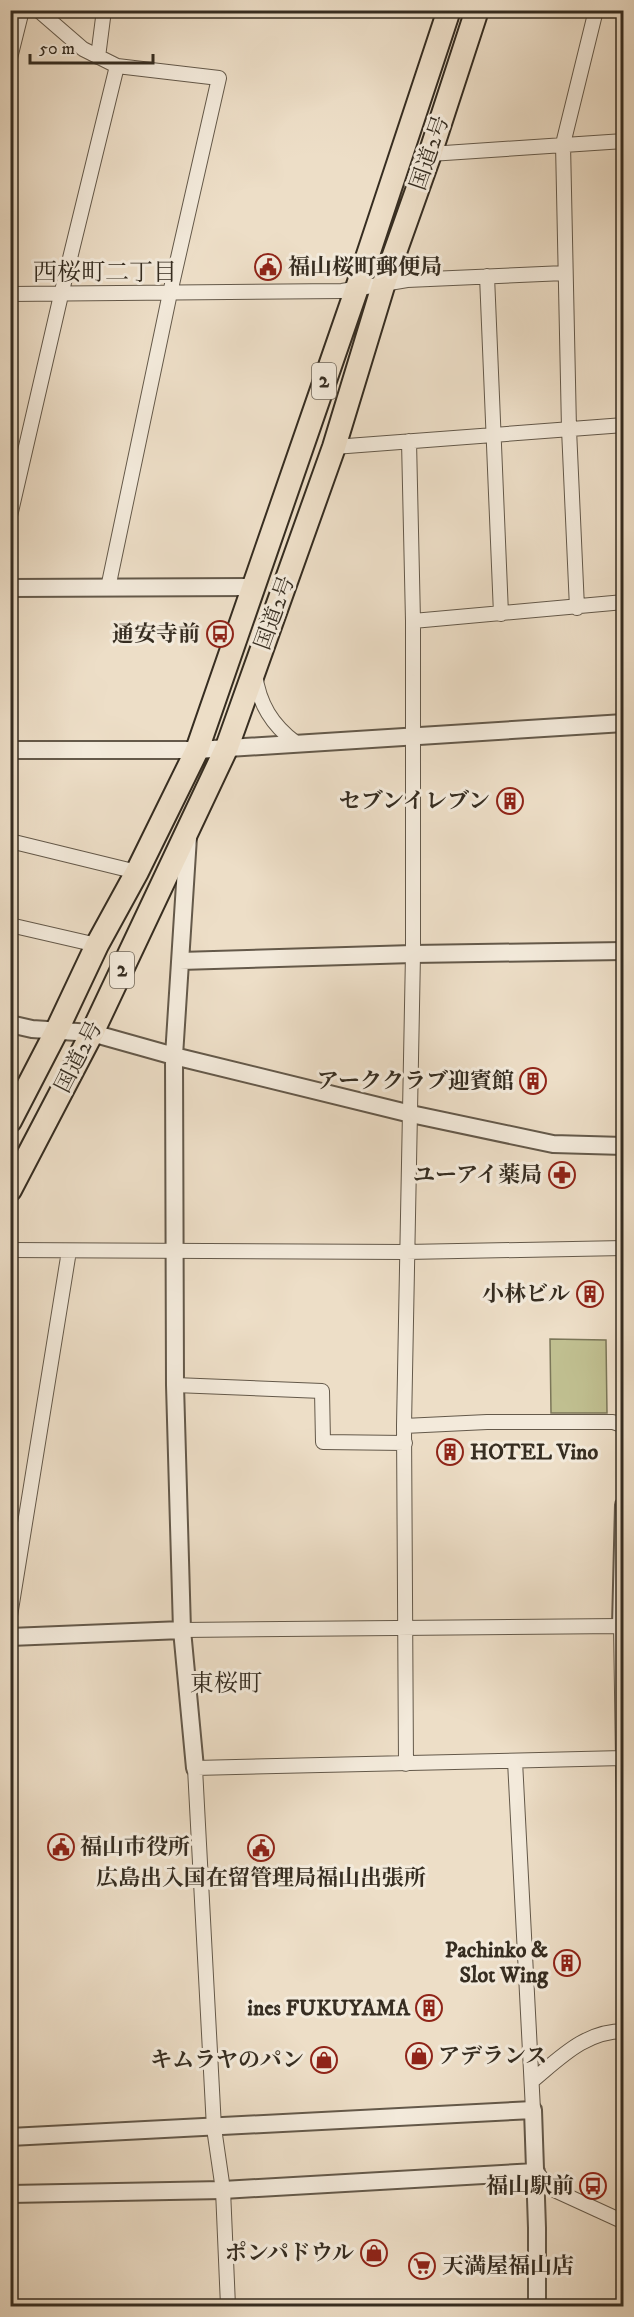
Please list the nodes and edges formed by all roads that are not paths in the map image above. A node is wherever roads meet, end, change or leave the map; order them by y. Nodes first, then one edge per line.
1 (22, 10) edge
2 (38, 10) edge
3 (104, 10) edge
4 (449, 10) edge
5 (477, 10) edge
6 (596, 10) edge
7 (98, 57) junction
8 (10, 58) edge
9 (117, 66) junction
10 (624, 141) edge
11 (563, 144) junction
12 (430, 154) junction
13 (565, 273) junction
14 (487, 276) junction
15 (383, 286) junction
16 (357, 288) junction
17 (170, 293) junction
18 (10, 294) edge
19 (61, 295) junction
20 (624, 425) edge
21 (569, 429) junction
22 (494, 435) junction
23 (409, 441) junction
24 (334, 447) junction
25 (10, 516) edge
26 (252, 587) junction
27 (10, 588) edge
28 (108, 588) junction
29 (624, 602) edge
30 (578, 608) junction
31 (501, 614) junction
32 (413, 621) junction
33 (255, 669) junction
34 (624, 723) edge
35 (412, 736) junction
36 (296, 743) junction
37 (226, 747) junction
38 (10, 750) edge
39 (197, 750) junction
40 (188, 830) junction
41 (10, 841) edge
42 (137, 872) junction
43 (10, 925) edge
44 (97, 945) junction
45 (624, 951) edge
46 (413, 954) junction
47 (180, 961) junction
48 (10, 1024) edge
49 (56, 1032) junction
50 (92, 1033) junction
51 (174, 1056) junction
52 (411, 1114) junction
53 (10, 1121) edge
54 (624, 1146) edge
55 (10, 1191) edge
56 (624, 1248) edge
57 (10, 1250) edge
58 (69, 1251) junction
59 (175, 1251) junction
60 (406, 1252) junction
61 (175, 1385) junction
62 (404, 1426) junction
63 (624, 1426) edge
64 (405, 1443) junction
65 (624, 1505) edge
66 (10, 1616) edge
67 (621, 1626) junction
68 (405, 1627) junction
69 (182, 1630) junction
70 (10, 1637) edge
71 (623, 1758) edge
72 (515, 1761) junction
73 (406, 1764) junction
74 (195, 1768) junction
75 (624, 1811) edge
76 (624, 2031) edge
77 (532, 2081) junction
78 (533, 2110) junction
79 (214, 2128) junction
80 (10, 2137) edge
81 (536, 2172) junction
82 (223, 2190) junction
83 (10, 2194) edge
84 (624, 2222) edge
85 (228, 2307) edge
86 (537, 2307) edge

1 - 8 street
2 - 7 street
3 - 7 street
4 - 16 highway, 国道2号 / 2
5 - 12 highway, 国道2号 / 2
6 - 11 street
7 - 9 street
9 - 17 street
9 - 19 street
10 - 11 street
11 - 12 street
11 - 13 street
12 - 15 highway, 国道2号 / 2
13 - 14 street
13 - 21 street
14 - 15 street
14 - 22 street
15 - 16 street
15 - 24 highway, 国道2号 / 2
16 - 17 street
16 - 26 highway, 国道2号 / 2
17 - 19 street
17 - 28 street
18 - 19 street
19 - 25 street
20 - 21 street
21 - 22 street
21 - 30 street
22 - 23 street
22 - 31 street
23 - 24 street
23 - 32 street
24 - 33 highway, 国道2号 / 2
26 - 28 street
26 - 39 highway, 国道2号 / 2
27 - 28 street
29 - 30 street
30 - 31 street
31 - 32 street
32 - 35 street
33 - 36 street
33 - 37 highway, 国道2号 / 2
34 - 35 street
35 - 36 street
35 - 46 street
36 - 37 street
37 - 39 street
37 - 40 highway, 国道2号 / 2
38 - 39 street
39 - 42 highway, 国道2号 / 2
40 - 47 street
40 - 50 highway, 国道2号 / 2
41 - 42 street
42 - 44 highway, 国道2号 / 2
43 - 44 street
44 - 49 highway, 国道2号 / 2
45 - 46 street
46 - 47 street
46 - 52 street
47 - 51 street
48 - 49 street
49 - 50 street
49 - 53 highway, 国道2号 / 2
50 - 51 street
50 - 55 highway, 国道2号 / 2
51 - 52 street
51 - 59 street
52 - 54 street
52 - 60 street
56 - 60 street
57 - 58 street
58 - 59 street
58 - 66 street
59 - 60 street
59 - 61 street
60 - 62 street
61 - 64 street
61 - 69 street
62 - 63 street
62 - 64 street
64 - 68 street
65 - 67 street
67 - 68 street
67 - 71 street
68 - 69 street
68 - 73 street
69 - 70 street
69 - 74 street
71 - 72 street
71 - 75 street
72 - 73 street
72 - 77 street
73 - 74 street
74 - 79 street
76 - 77 street
77 - 78 street
78 - 79 street
78 - 81 street
79 - 80 street
79 - 82 street
81 - 82 street
81 - 84 street
81 - 86 street
82 - 83 street
82 - 85 street

